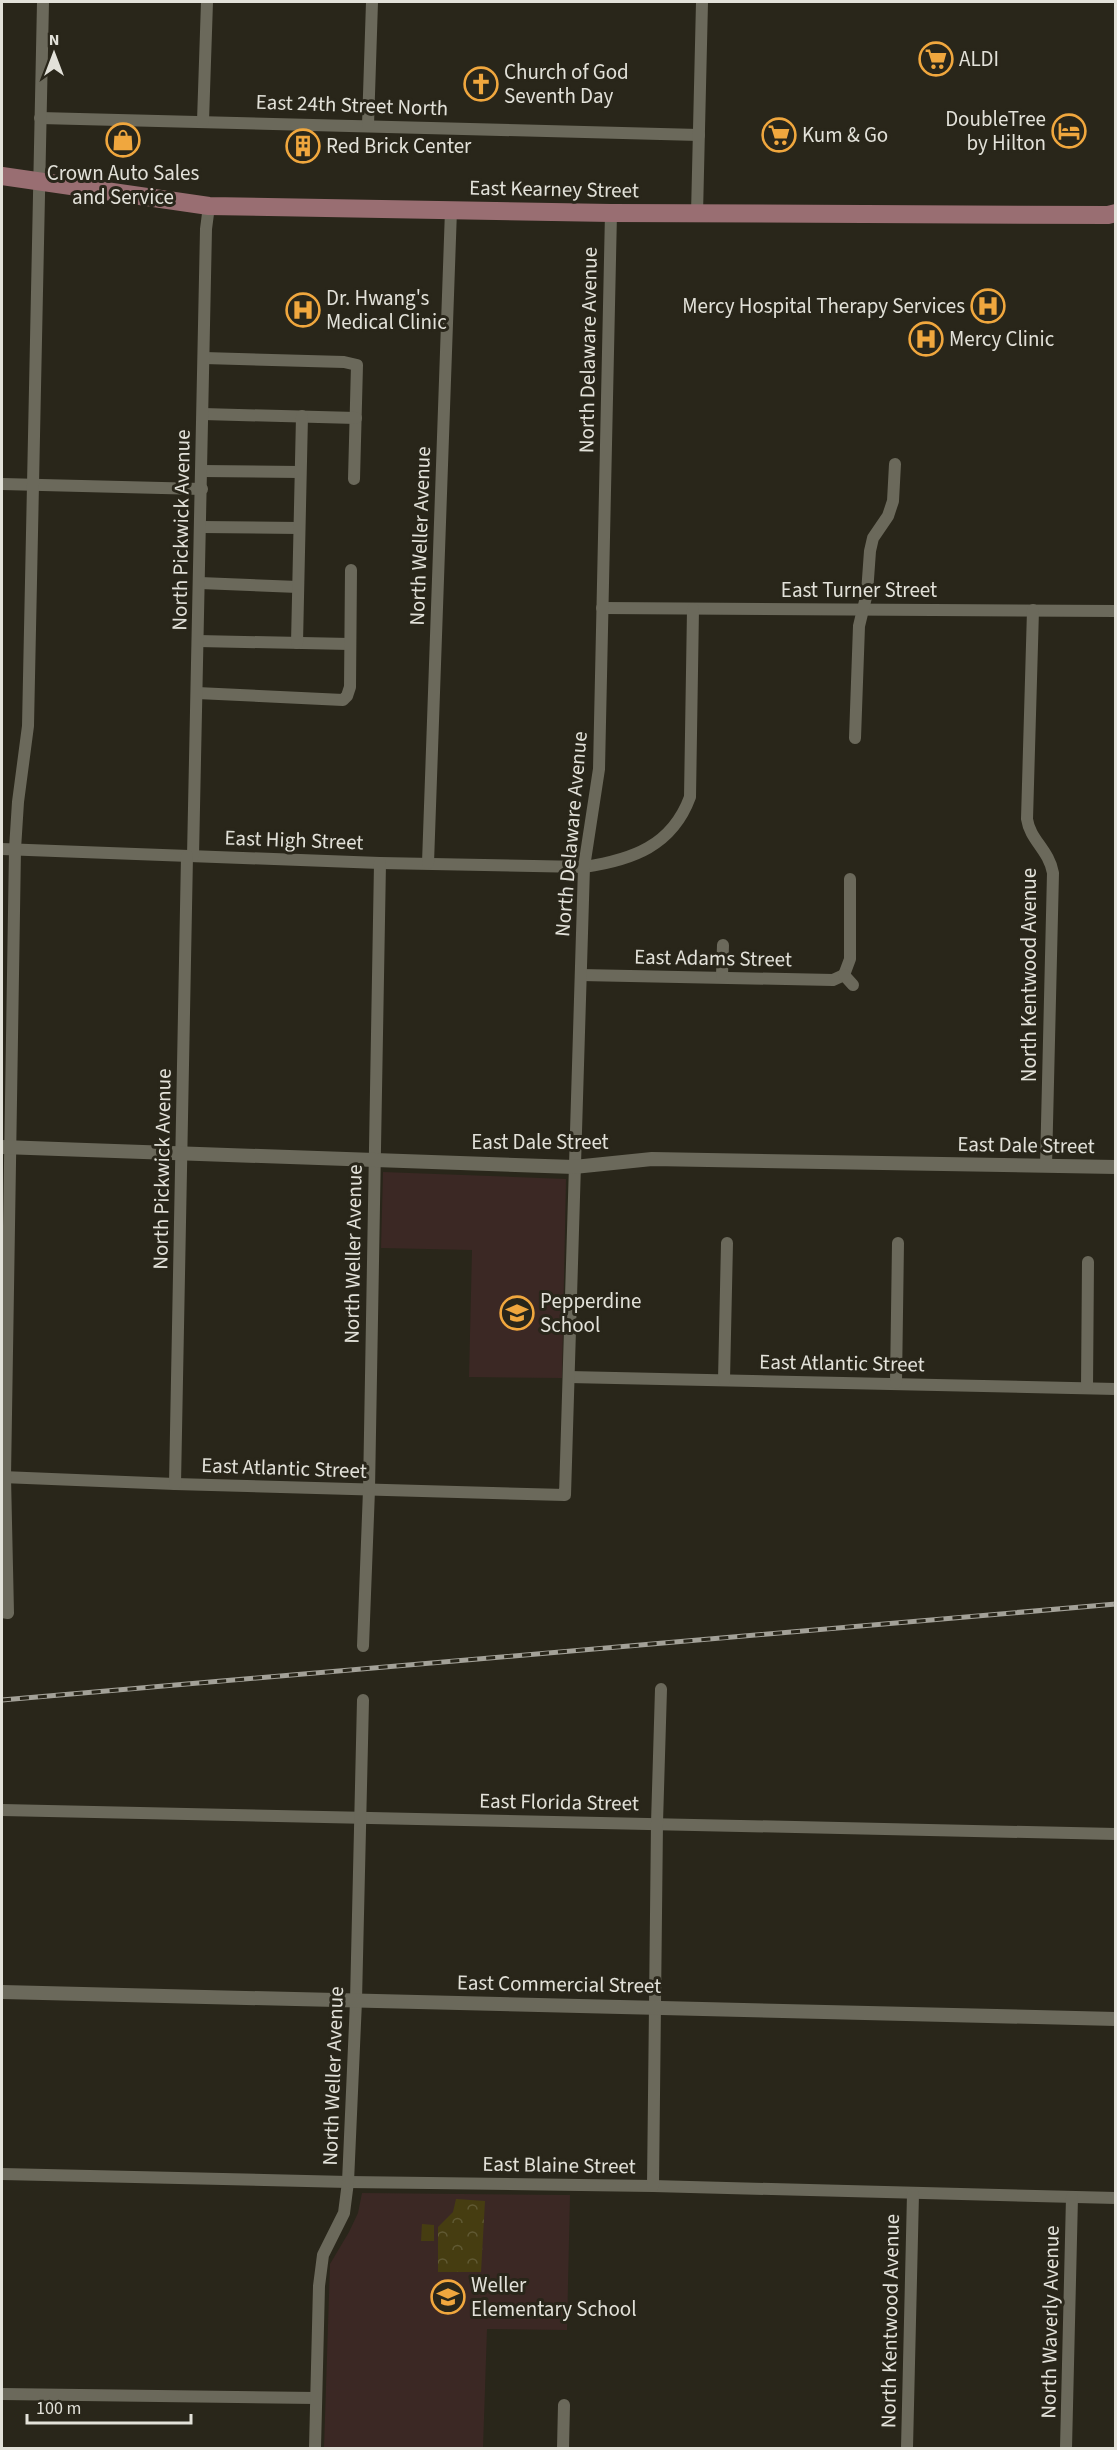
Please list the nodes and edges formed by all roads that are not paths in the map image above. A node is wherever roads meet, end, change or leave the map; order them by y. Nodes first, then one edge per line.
1 (43, 2) edge
2 (207, 2) edge
3 (372, 2) edge
4 (702, 2) edge
5 (40, 118) junction
6 (203, 121) junction
7 (368, 125) junction
8 (699, 135) junction
9 (2, 176) edge
10 (39, 180) junction
11 (209, 206) junction
12 (451, 210) junction
13 (611, 213) junction
14 (697, 213) junction
15 (1113, 215) edge
16 (204, 358) junction
17 (203, 414) junction
18 (302, 417) junction
19 (356, 418) junction
20 (895, 464) dead end
21 (202, 471) junction
22 (300, 472) junction
23 (354, 479) dead end
24 (2, 484) edge
25 (32, 484) junction
26 (202, 489) junction
27 (201, 527) junction
28 (299, 528) junction
29 (351, 570) dead end
30 (200, 583) junction
31 (298, 587) junction
32 (602, 608) junction
33 (693, 609) junction
34 (862, 609) junction
35 (1033, 610) junction
36 (1116, 611) edge
37 (198, 641) junction
38 (297, 643) junction
39 (350, 644) junction
40 (197, 693) junction
41 (855, 738) dead end
42 (2, 849) edge
43 (15, 849) junction
44 (190, 856) junction
45 (380, 863) junction
46 (428, 863) junction
47 (584, 867) junction
48 (850, 879) dead end
49 (723, 945) dead end
50 (581, 975) junction
51 (844, 975) junction
52 (722, 976) junction
53 (853, 985) dead end
54 (6, 1148) edge
55 (182, 1153) junction
56 (373, 1161) junction
57 (1046, 1166) junction
58 (574, 1167) junction
59 (1116, 1167) edge
60 (727, 1243) dead end
61 (898, 1244) dead end
62 (1088, 1262) dead end
63 (569, 1377) junction
64 (724, 1380) junction
65 (896, 1383) junction
66 (1087, 1388) junction
67 (1116, 1389) edge
68 (3, 1477) edge
69 (175, 1484) junction
70 (369, 1490) junction
71 (565, 1494) joint
72 (5, 1613) edge
73 (363, 1646) dead end
74 (661, 1689) dead end
75 (363, 1700) dead end
76 (2, 1810) edge
77 (359, 1817) junction
78 (657, 1823) junction
79 (1116, 1834) edge
80 (2, 1992) edge
81 (356, 2001) junction
82 (654, 2007) junction
83 (1116, 2019) edge
84 (2, 2174) edge
85 (348, 2182) junction
86 (653, 2186) junction
87 (913, 2194) junction
88 (1072, 2197) junction
89 (1116, 2198) edge
90 (2, 2394) edge
91 (316, 2398) junction
92 (564, 2405) dead end
93 (315, 2448) edge
94 (563, 2448) edge
95 (907, 2448) edge
96 (1066, 2448) edge

1 - 5 street
2 - 6 street
3 - 7 street
4 - 8 street
5 - 6 street, East 24th Street North
5 - 10 street
6 - 7 street, East 24th Street North
7 - 8 street, East 24th Street North
8 - 14 street
9 - 10 main road, East Kearney Street
10 - 11 main road, East Kearney Street
10 - 25 street
11 - 12 main road, East Kearney Street
11 - 16 street, North Pickwick Avenue
12 - 13 main road, East Kearney Street
12 - 46 street, North Weller Avenue
13 - 14 main road, East Kearney Street
13 - 32 street, North Delaware Avenue
14 - 15 main road, East Kearney Street
16 - 17 street, North Pickwick Avenue
16 - 19 street
17 - 18 street
17 - 21 street, North Pickwick Avenue
18 - 19 street
18 - 22 street
19 - 23 street
20 - 34 street
21 - 22 street
21 - 26 street, North Pickwick Avenue
22 - 28 street
24 - 25 street
25 - 26 street
25 - 43 street
26 - 27 street, North Pickwick Avenue
27 - 28 street
27 - 30 street, North Pickwick Avenue
28 - 31 street
29 - 39 street
30 - 31 street
30 - 37 street, North Pickwick Avenue
31 - 38 street
32 - 33 street, East Turner Street
32 - 47 street, North Delaware Avenue
33 - 34 street, East Turner Street
33 - 47 street, East High Street
34 - 35 street, East Turner Street
34 - 41 street
35 - 36 street, East Turner Street
35 - 57 street, North Kentwood Avenue
37 - 38 street
37 - 40 street, North Pickwick Avenue
38 - 39 street
39 - 40 street
40 - 44 street, North Pickwick Avenue
42 - 43 street, East High Street
43 - 44 street, East High Street
43 - 54 street
44 - 45 street, East High Street
44 - 55 street, North Pickwick Avenue
45 - 46 street, East High Street
45 - 56 street, North Weller Avenue
46 - 47 street, East High Street
47 - 50 street, North Delaware Avenue
48 - 51 street
49 - 52 street
50 - 52 street, East Adams Street
50 - 58 street, North Delaware Avenue
51 - 52 street, East Adams Street
51 - 53 street
54 - 55 street, East Dale Street
54 - 68 street
55 - 56 street, East Dale Street
55 - 69 street, North Pickwick Avenue
56 - 58 street, East Dale Street
56 - 70 street, North Weller Avenue
57 - 58 street, East Dale Street
57 - 59 street, East Dale Street
58 - 63 street, North Delaware Avenue
60 - 64 street
61 - 65 street
62 - 66 street
63 - 64 street, East Atlantic Street
63 - 71 street, North Delaware Avenue
64 - 65 street, East Atlantic Street
65 - 66 street, East Atlantic Street
66 - 67 street, East Atlantic Street
68 - 69 street, East Atlantic Street
68 - 72 street
69 - 70 street, East Atlantic Street
70 - 71 street, East Atlantic Street
70 - 73 street, North Weller Avenue
74 - 78 street
75 - 77 street, North Weller Avenue
76 - 77 street, East Florida Street
77 - 78 street, East Florida Street
77 - 81 street, North Weller Avenue
78 - 79 street, East Florida Street
78 - 82 street
80 - 81 street, East Commercial Street
81 - 82 street, East Commercial Street
81 - 85 street, North Weller Avenue
82 - 83 street, East Commercial Street
82 - 86 street
84 - 85 street, East Blaine Street
85 - 86 street, East Blaine Street
85 - 91 street, North Weller Avenue
86 - 87 street, East Blaine Street
87 - 88 street, East Blaine Street
87 - 95 street, North Kentwood Avenue
88 - 89 street, East Blaine Street
88 - 96 street, North Waverly Avenue
90 - 91 street
91 - 93 street, North Weller Avenue
92 - 94 street

